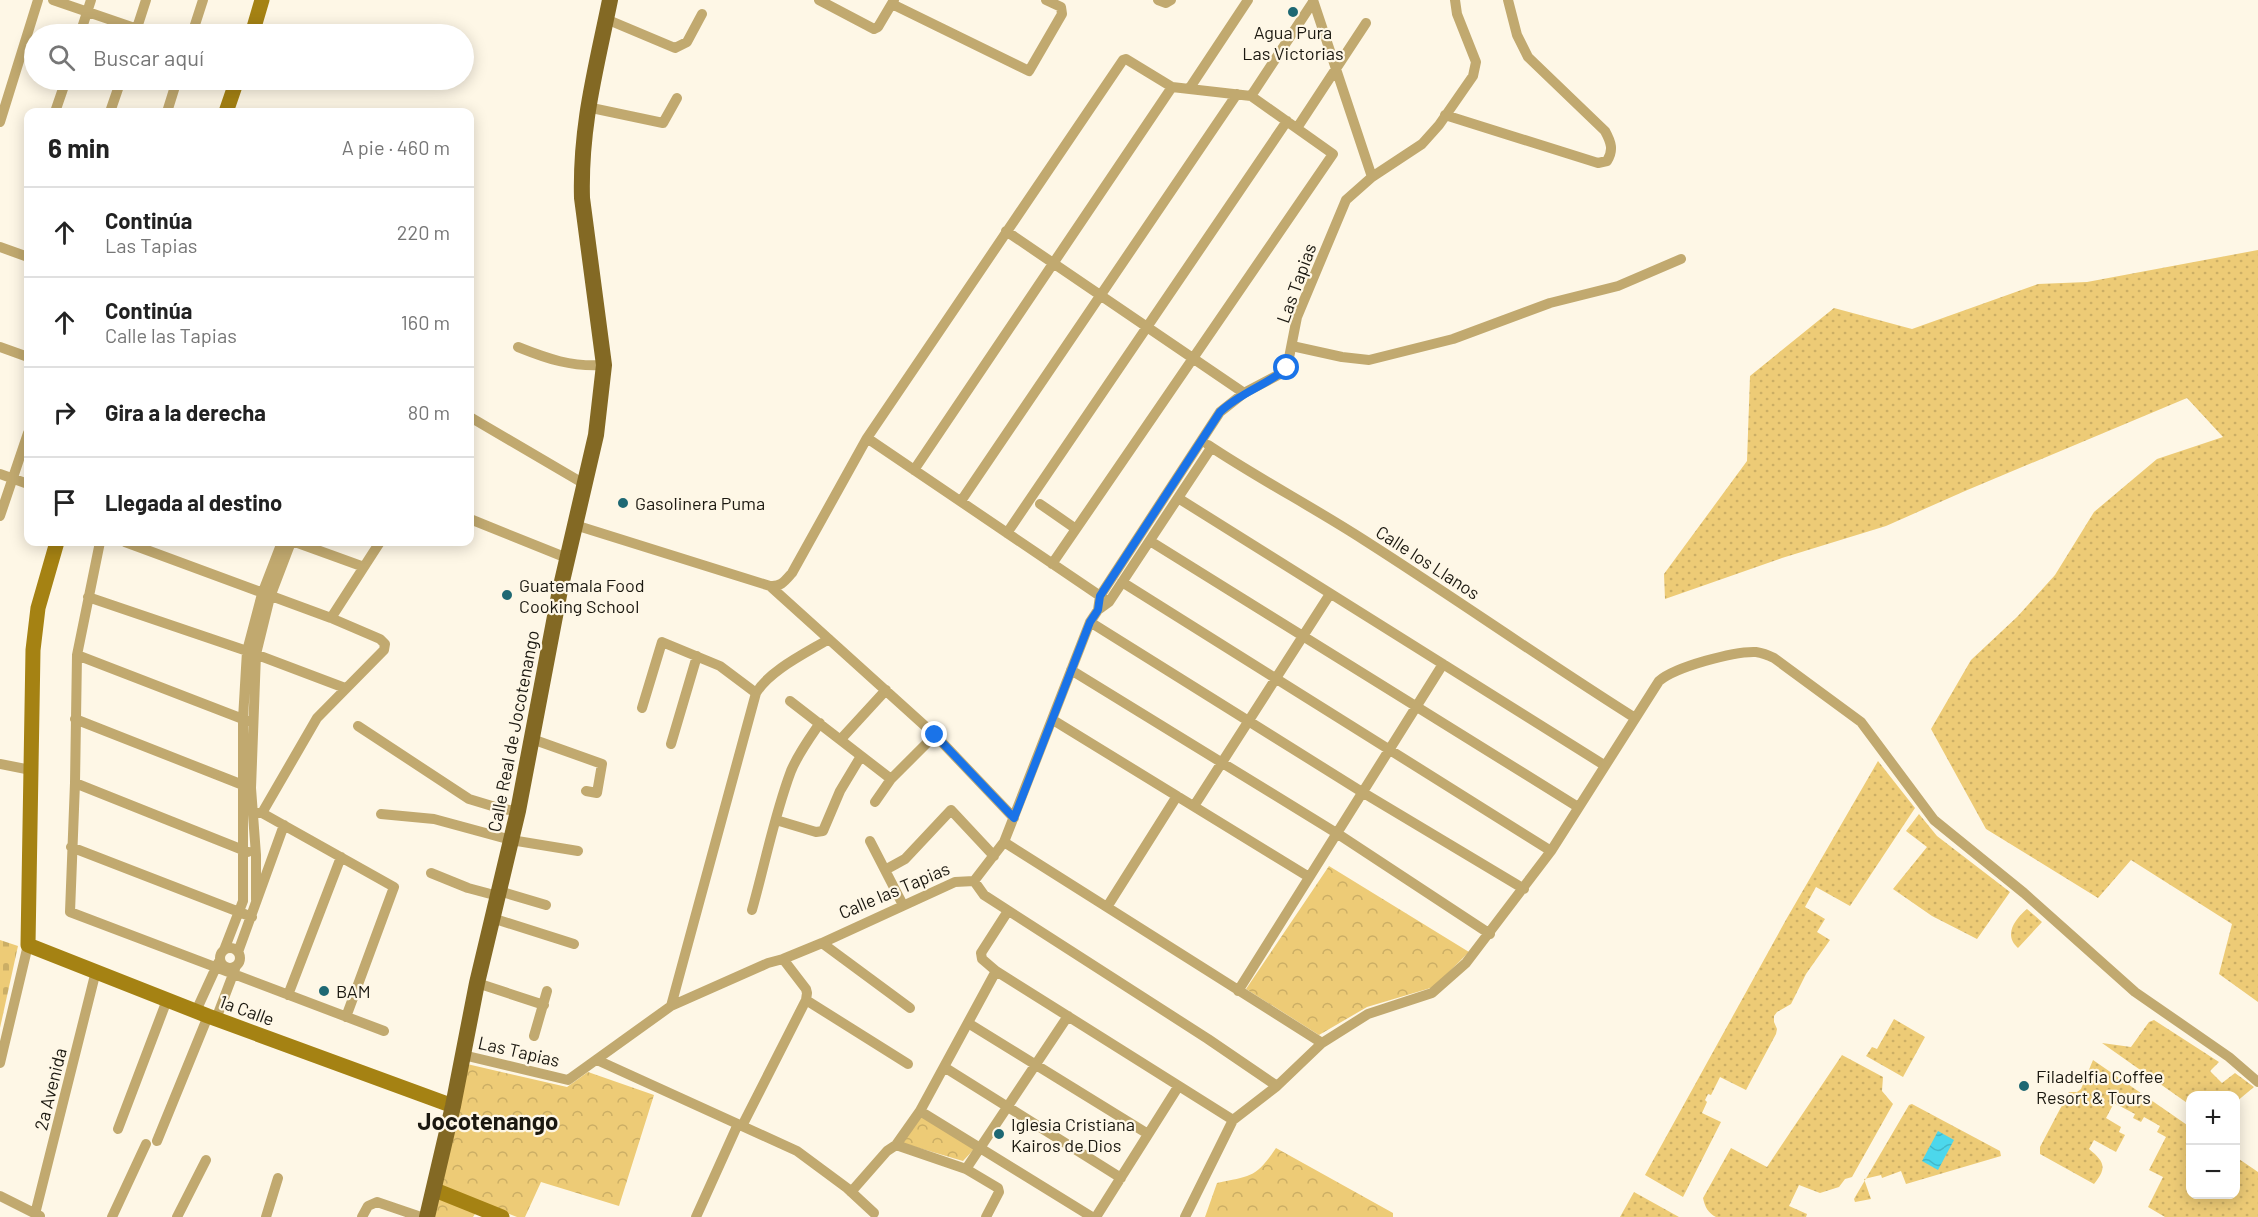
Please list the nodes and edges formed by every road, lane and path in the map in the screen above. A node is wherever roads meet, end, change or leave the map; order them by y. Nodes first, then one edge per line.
1 (38, 0) edge
2 (53, 0) edge
3 (91, 0) edge
4 (146, 0) edge
5 (203, 0) edge
6 (262, 0) edge
7 (610, 0) edge
8 (819, 0) edge
9 (1046, 0) edge
10 (1158, 0) edge
11 (1171, 0) edge
12 (1248, 0) edge
13 (1455, 0) edge
14 (1508, 0) edge
15 (1313, 1) edge
16 (893, 2) edge
17 (87, 12) junction
18 (702, 14) dead end
19 (606, 19) junction
20 (1366, 23) dead end
21 (31, 24) edge
22 (83, 24) edge
23 (116, 24) edge
24 (138, 24) edge
25 (195, 24) edge
26 (255, 24) edge
27 (24, 45) edge
28 (1336, 67) junction
29 (1172, 87) junction
30 (1190, 89) junction
31 (63, 90) edge
32 (118, 90) edge
33 (174, 90) edge
34 (234, 90) edge
35 (1237, 94) junction
36 (1251, 96) junction
37 (677, 98) dead end
38 (587, 107) junction
39 (57, 108) edge
40 (111, 108) edge
41 (168, 108) edge
42 (227, 108) edge
43 (1445, 115) junction
44 (1287, 121) junction
45 (0, 122) edge
46 (1297, 128) junction
47 (1372, 177) junction
48 (1006, 231) junction
49 (0, 247) edge
50 (24, 256) edge
51 (1681, 259) dead end
52 (1054, 262) junction
53 (1101, 294) junction
54 (1147, 326) junction
55 (1292, 346) junction
56 (0, 347) edge
57 (518, 347) dead end
58 (24, 356) edge
59 (1192, 358) junction
60 (604, 365) junction
61 (1245, 393) junction
62 (474, 419) edge
63 (867, 438) junction
64 (1200, 440) junction
65 (24, 445) edge
66 (1212, 448) junction
67 (914, 470) junction
68 (0, 474) edge
69 (13, 479) junction
70 (24, 483) edge
71 (586, 485) junction
72 (1178, 498) junction
73 (961, 501) junction
74 (1041, 504) dead end
75 (0, 516) edge
76 (474, 521) edge
77 (575, 525) junction
78 (1076, 529) junction
79 (1007, 533) junction
80 (1150, 541) junction
81 (56, 546) edge
82 (99, 546) edge
83 (135, 546) edge
84 (281, 546) edge
85 (291, 546) edge
86 (304, 546) edge
87 (377, 546) edge
88 (567, 558) junction
89 (1052, 564) junction
90 (364, 567) junction
91 (1122, 582) junction
92 (770, 586) junction
93 (1330, 594) junction
94 (266, 595) junction
95 (88, 597) junction
96 (1104, 599) junction
97 (1098, 610) joint
98 (331, 618) junction
99 (1090, 622) junction
100 (1303, 636) junction
101 (829, 639) junction
102 (252, 652) junction
103 (77, 655) junction
104 (697, 656) junction
105 (1443, 664) junction
106 (1071, 670) junction
107 (1276, 678) junction
108 (345, 688) junction
109 (886, 690) junction
110 (756, 693) junction
111 (790, 701) dead end
112 (1416, 707) junction
113 (642, 708) dead end
114 (1635, 718) junction
115 (75, 720) junction
116 (1053, 720) junction
117 (248, 721) junction
118 (1248, 721) junction
119 (820, 723) junction
120 (358, 726) dead end
121 (935, 735) junction
122 (532, 739) junction
123 (841, 739) junction
124 (671, 744) dead end
125 (1390, 749) junction
126 (861, 756) junction
127 (1223, 762) junction
128 (0, 764) edge
129 (1604, 765) junction
130 (31, 770) junction
131 (891, 779) junction
132 (75, 783) junction
133 (247, 786) junction
134 (586, 791) dead end
135 (1362, 792) junction
136 (1177, 796) junction
137 (875, 802) dead end
138 (1194, 806) junction
139 (1578, 807) junction
140 (518, 811) junction
141 (258, 813) junction
142 (381, 814) dead end
143 (1014, 818) junction
144 (776, 820) junction
145 (284, 825) junction
146 (1338, 834) junction
147 (511, 840) junction
148 (870, 841) dead end
149 (1004, 842) junction
150 (71, 847) junction
151 (242, 850) junction
152 (1551, 850) junction
153 (578, 851) dead end
154 (256, 855) junction
155 (994, 856) junction
156 (340, 857) junction
157 (885, 870) junction
158 (431, 873) dead end
159 (1309, 877) junction
160 (974, 881) junction
161 (1524, 889) junction
162 (498, 893) junction
163 (256, 900) junction
164 (546, 905) dead end
165 (903, 905) junction
166 (1107, 907) junction
167 (752, 910) dead end
168 (1008, 911) junction
169 (240, 912) junction
170 (252, 917) junction
171 (492, 918) junction
172 (29, 926) junction
173 (1490, 934) junction
174 (822, 943) junction
175 (574, 944) dead end
176 (28, 945) junction
177 (238, 952) junction
178 (59, 956) junction
179 (220, 959) junction
180 (783, 959) junction
181 (235, 970) junction
182 (96, 971) junction
183 (996, 971) junction
184 (477, 983) junction
185 (547, 991) dead end
186 (1238, 991) junction
187 (288, 995) junction
188 (167, 1000) junction
189 (806, 1000) junction
190 (544, 1005) junction
191 (671, 1006) junction
192 (910, 1008) dead end
193 (206, 1016) junction
194 (1068, 1016) junction
195 (346, 1017) junction
196 (968, 1023) junction
197 (384, 1031) dead end
198 (534, 1036) dead end
199 (1322, 1043) junction
200 (463, 1055) junction
201 (597, 1060) junction
202 (0, 1064) edge
203 (908, 1064) dead end
204 (1036, 1064) junction
205 (944, 1067) junction
206 (568, 1080) joint
207 (2258, 1082) edge
208 (1277, 1086) junction
209 (1178, 1087) junction
210 (453, 1107) junction
211 (1007, 1107) junction
212 (920, 1111) junction
213 (1233, 1120) junction
214 (740, 1125) junction
215 (118, 1129) dead end
216 (1148, 1134) junction
217 (157, 1141) dead end
218 (146, 1144) dead end
219 (896, 1145) junction
220 (980, 1148) junction
221 (206, 1160) dead end
222 (966, 1168) junction
223 (278, 1178) dead end
224 (1121, 1178) junction
225 (435, 1190) junction
226 (851, 1192) junction
227 (0, 1196) edge
228 (479, 1213) edge
229 (874, 1213) dead end
230 (38, 1215) edge
231 (991, 1215) edge
232 (112, 1217) edge
233 (177, 1217) edge
234 (266, 1217) edge
235 (362, 1217) edge
236 (421, 1217) edge
237 (427, 1217) edge
238 (502, 1217) edge
239 (696, 1217) edge
240 (1094, 1217) edge
241 (1185, 1217) edge

1 - 21 street
2 - 17 street
3 - 17 street
4 - 24 street
5 - 25 street
6 - 26 street
7 - 19 main road, Calle Real de Jocotenango
8 - 16 street
9 - 16 street
10 - 11 street
12 - 30 street
13 - 43 street, Las Tapias
14 - 43 street
15 - 28 street
15 - 36 street
17 - 22 street
17 - 23 street
18 - 19 street
19 - 38 main road, Calle Real de Jocotenango
20 - 28 street
27 - 45 street
28 - 46 street
28 - 47 street
29 - 30 street
29 - 48 street
29 - 52 street
30 - 35 street
31 - 39 street
32 - 40 street
33 - 41 street
34 - 42 street
35 - 36 street
35 - 53 street
36 - 44 street
37 - 38 street
38 - 60 main road, Calle Real de Jocotenango
43 - 47 street, Las Tapias
44 - 46 street
44 - 54 street
46 - 59 street
47 - 55 street, Las Tapias
48 - 52 street
48 - 63 street
49 - 50 street
51 - 55 street
52 - 53 street
52 - 67 street
53 - 54 street
53 - 73 street
54 - 59 street
54 - 79 street
55 - 61 street, Las Tapias
56 - 58 street
57 - 60 street
59 - 61 street
59 - 78 street
60 - 71 main road, Calle Real de Jocotenango
61 - 64 street, Las Tapias
62 - 71 street
63 - 67 street
63 - 92 street
64 - 66 street, Calle los Llanos
64 - 96 street, Las Tapias
65 - 69 street
66 - 72 street, Las Tapias
66 - 114 street, Calle los Llanos
67 - 73 street
68 - 69 street
69 - 70 street
69 - 75 street
71 - 77 main road, Calle Real de Jocotenango
72 - 80 street, Las Tapias
72 - 93 street
73 - 79 street
74 - 78 street
76 - 88 street
77 - 88 main road, Calle Real de Jocotenango
77 - 92 street
78 - 89 street
79 - 89 street
80 - 91 street, Las Tapias
80 - 100 street
81 - 130 street
82 - 95 street
83 - 94 street
84 - 94 street
85 - 94 street
86 - 90 street
87 - 90 street
88 - 122 main road, Calle Real de Jocotenango
89 - 96 street
90 - 98 street
91 - 96 street, Las Tapias
91 - 107 street
92 - 101 street
93 - 100 street
93 - 105 street
94 - 98 street
94 - 102 street
95 - 102 street
95 - 103 street
96 - 97 street, Las Tapias
97 - 99 street, Calle las Tapias
98 - 108 street
99 - 106 street, Calle las Tapias
99 - 118 street
100 - 107 street
100 - 112 street
101 - 109 street
101 - 110 street
102 - 108 street
102 - 117 street
103 - 115 street
103 - 117 street
104 - 110 street
104 - 113 street
104 - 124 street
105 - 112 street
105 - 129 street
106 - 116 street, Calle las Tapias
106 - 127 street
107 - 118 street
107 - 125 street
108 - 141 street
109 - 121 street
109 - 123 street
110 - 191 street
111 - 119 street
112 - 125 street
112 - 139 street
114 - 129 street
114 - 207 street
115 - 132 street
115 - 133 street
116 - 136 street
116 - 143 street, Calle las Tapias
117 - 133 street
118 - 127 street
118 - 135 street
119 - 123 street
119 - 144 street
120 - 140 street
121 - 131 street
121 - 143 street
122 - 134 street
122 - 140 main road, Calle Real de Jocotenango
123 - 126 street
125 - 135 street
125 - 152 street
126 - 131 street
126 - 144 street
127 - 138 street
127 - 146 street
128 - 130 street
129 - 139 street
130 - 172 street
131 - 137 street
132 - 150 street
132 - 151 street
133 - 141 street
133 - 151 street
135 - 146 street
135 - 161 street
136 - 138 street
136 - 166 street
138 - 159 street
139 - 152 street
140 - 147 main road, Calle Real de Jocotenango
141 - 145 street
141 - 154 street
142 - 147 street
143 - 149 street, Calle las Tapias
144 - 167 street
145 - 156 street
145 - 163 street
146 - 159 street
146 - 173 street
147 - 153 street
147 - 162 main road, Calle Real de Jocotenango
148 - 157 street
149 - 155 street, Calle las Tapias
149 - 166 street
150 - 169 street
150 - 179 street
151 - 154 street
151 - 169 street
152 - 161 street
154 - 163 street
155 - 157 street
155 - 160 street, Calle las Tapias
156 - 187 street
156 - 195 street
157 - 165 street
158 - 162 street
159 - 186 street
160 - 165 street, Calle las Tapias
160 - 168 street
161 - 173 street
162 - 164 street
162 - 171 main road, Calle Real de Jocotenango
163 - 170 street
165 - 174 street, Calle las Tapias
166 - 186 street
168 - 183 street
168 - 208 street
169 - 170 street
169 - 179 street
170 - 177 street
171 - 175 street
171 - 184 main road, Calle Real de Jocotenango
172 - 176 street
172 - 178 street
173 - 199 street
174 - 180 street, Calle las Tapias
174 - 192 street
176 - 178 street, 1a Calle
176 - 202 street
177 - 179 street
177 - 181 street
178 - 182 street, 1a Calle
179 - 181 street
179 - 193 street
180 - 189 street
180 - 191 street, Calle las Tapias
181 - 187 street
181 - 193 street
182 - 188 street, 1a Calle
182 - 230 street, 2a Avenida
183 - 194 street
183 - 196 street
184 - 190 street
184 - 200 main road, Calle Real de Jocotenango
185 - 190 street
186 - 199 street
187 - 195 street
188 - 193 street, 1a Calle
188 - 215 street
189 - 203 street
189 - 214 street
190 - 198 street
191 - 201 street, Calle las Tapias
193 - 210 street, 1a Calle
193 - 217 street
194 - 204 street
194 - 209 street
195 - 197 street
196 - 204 street
196 - 205 street
199 - 208 street
200 - 206 street, Las Tapias
200 - 210 main road, Calle Real de Jocotenango
201 - 206 street, Calle las Tapias
201 - 214 street
204 - 211 street
204 - 216 street
205 - 211 street
205 - 212 street
208 - 213 street
209 - 213 street
209 - 216 street
210 - 225 main road, Calle Real de Jocotenango
211 - 220 street
211 - 224 street
212 - 219 street
212 - 220 street
213 - 241 street
214 - 226 street
214 - 239 street
216 - 224 street
218 - 232 street
219 - 222 street
219 - 226 street
220 - 222 street
220 - 240 street
221 - 233 street
222 - 231 street
223 - 234 street
224 - 240 street
225 - 228 street
225 - 237 main road, Calle Real de Jocotenango
226 - 229 street
227 - 230 street
228 - 238 street
235 - 236 street

